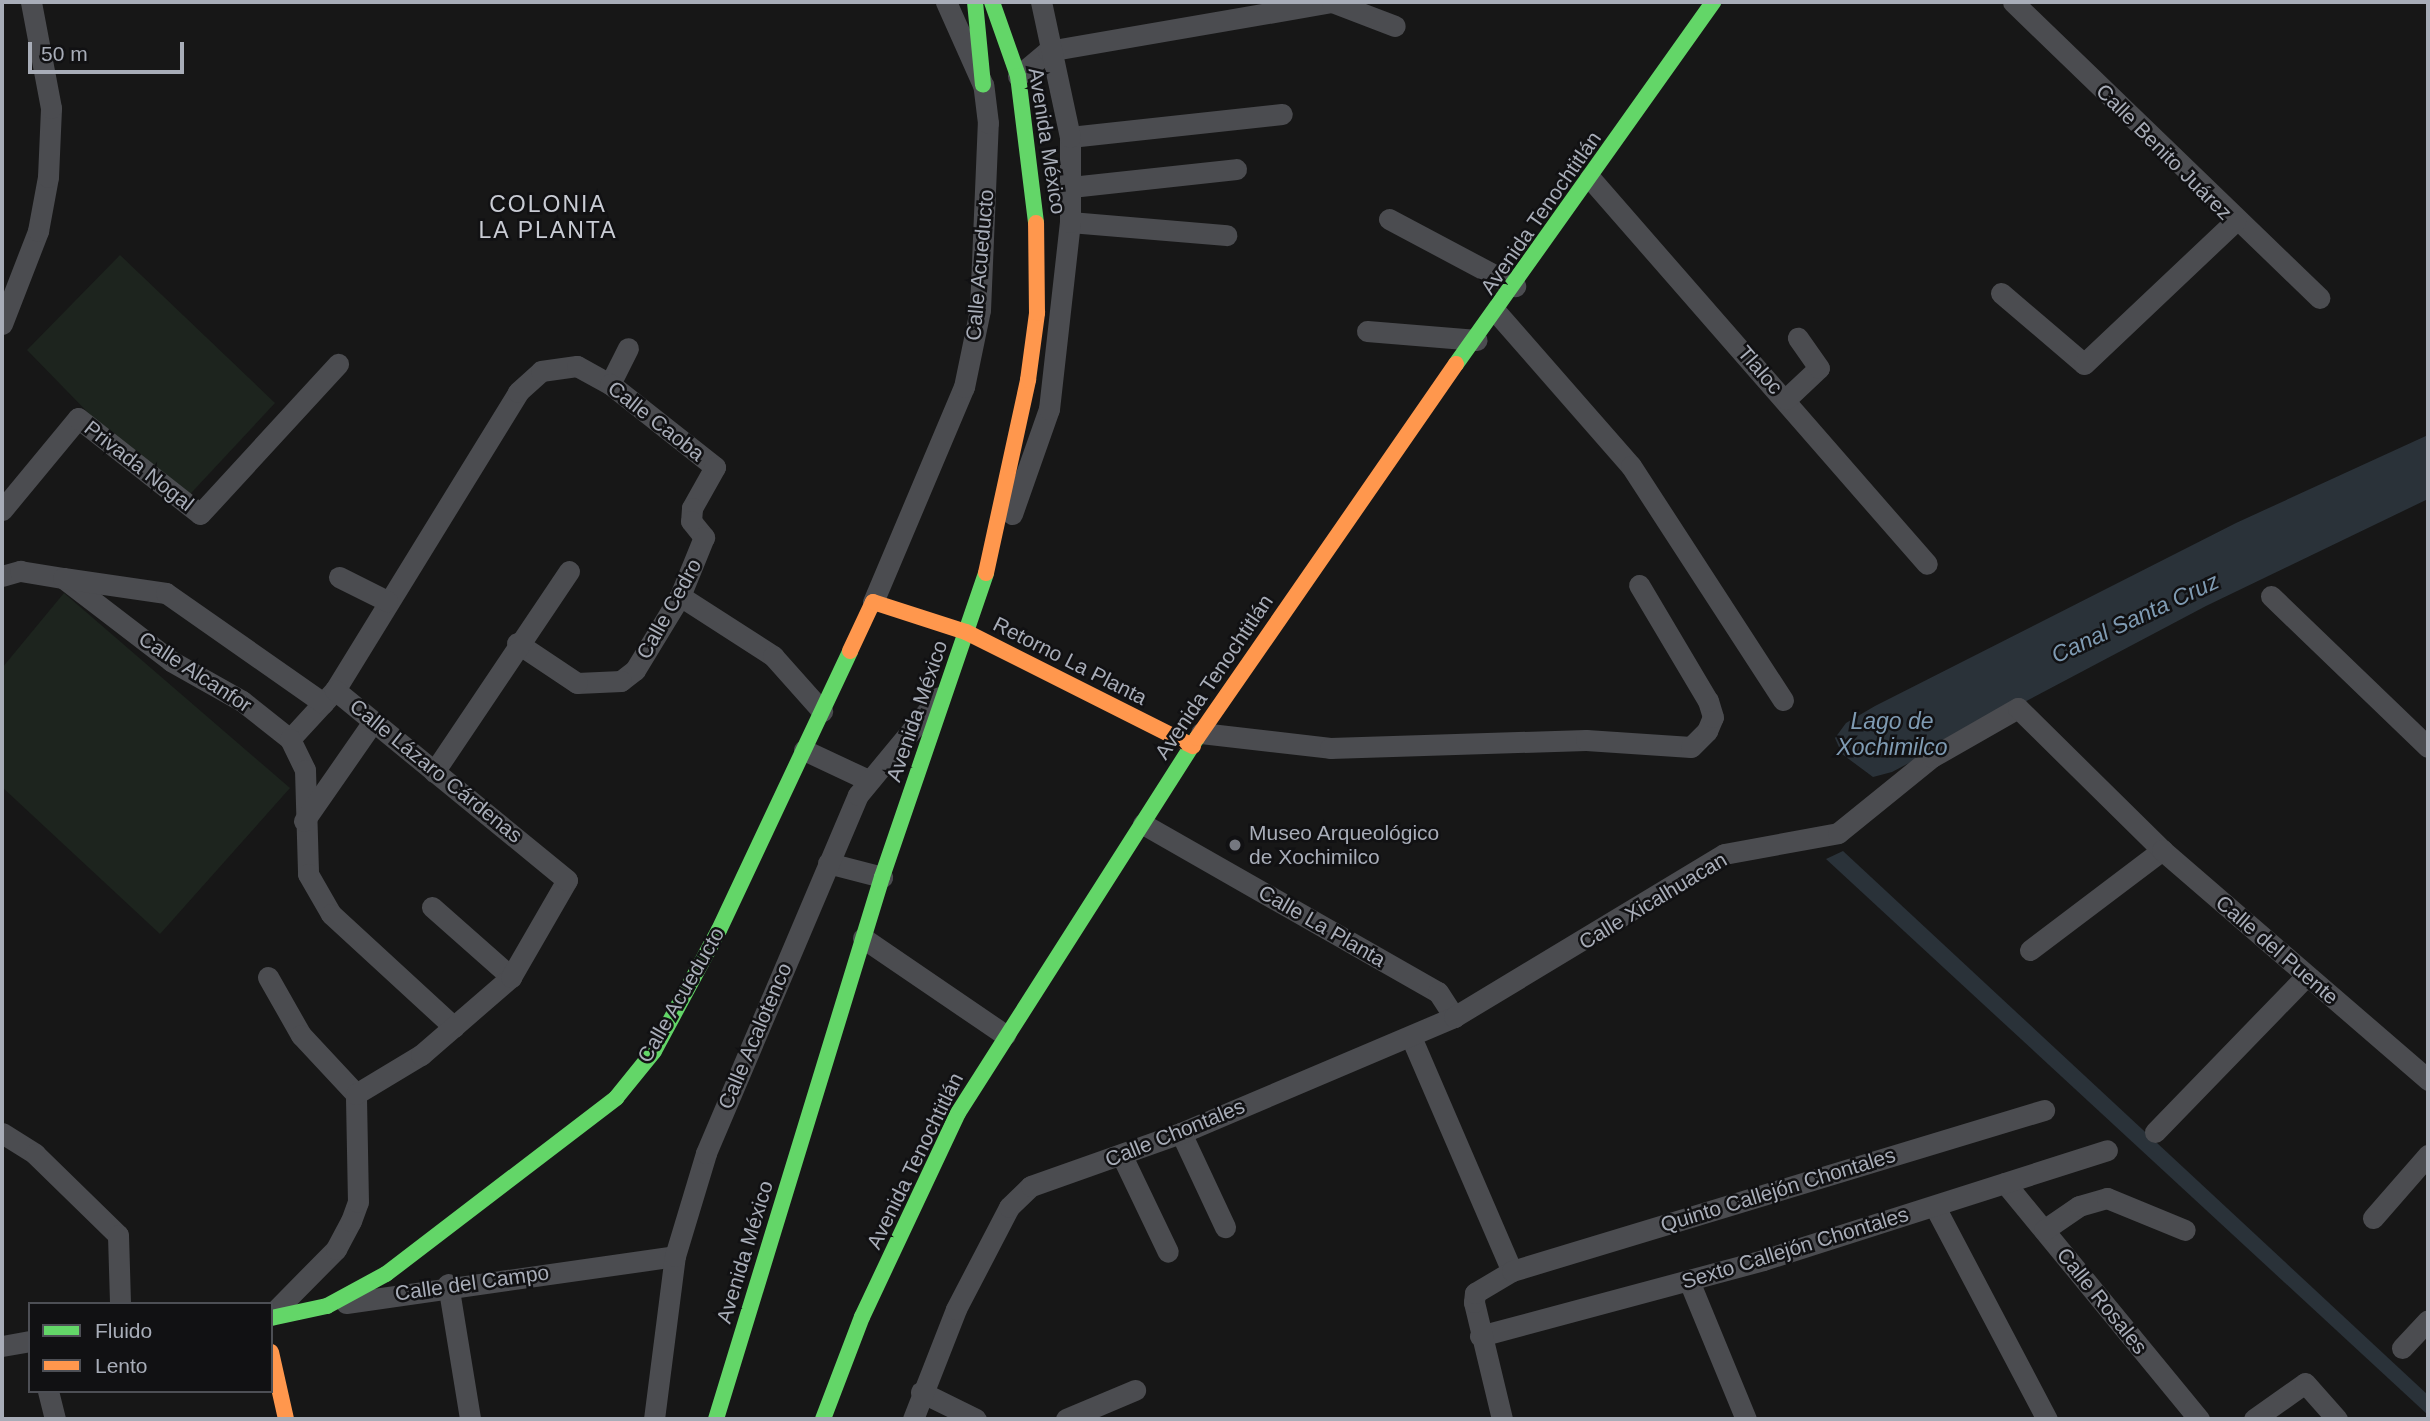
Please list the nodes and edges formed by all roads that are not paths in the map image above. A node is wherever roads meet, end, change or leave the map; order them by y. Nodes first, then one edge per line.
1 (31, 2) edge
2 (946, 2) edge
3 (975, 2) edge
4 (992, 2) edge
5 (1041, 2) edge
6 (2013, 2) edge
7 (1708, 3) edge
8 (1395, 26) dead end
9 (1048, 51) junction
10 (1018, 76) junction
11 (982, 85) junction
12 (1282, 114) dead end
13 (1070, 137) junction
14 (1236, 169) dead end
15 (1590, 178) junction
16 (1071, 187) junction
17 (1389, 219) dead end
18 (2235, 221) junction
19 (1070, 222) junction
20 (1226, 235) dead end
21 (1515, 286) junction
22 (2001, 293) dead end
23 (2319, 298) dead end
24 (1497, 313) junction
25 (2, 324) edge
26 (1367, 331) dead end
27 (1798, 338) dead end
28 (1477, 340) junction
29 (628, 348) dead end
30 (338, 364) dead end
31 (604, 379) junction
32 (1786, 399) junction
33 (715, 467) joint
34 (2, 510) edge
35 (990, 559) junction
36 (1927, 564) dead end
37 (569, 570) dead end
38 (2, 576) edge
39 (339, 577) dead end
40 (63, 578) junction
41 (1639, 585) dead end
42 (680, 596) junction
43 (2271, 596) dead end
44 (387, 601) junction
45 (873, 602) junction
46 (966, 632) junction
47 (517, 643) junction
48 (945, 690) junction
49 (329, 697) junction
50 (1783, 700) dead end
51 (822, 711) junction
52 (372, 723) junction
53 (290, 739) junction
54 (1197, 739) junction
55 (2428, 747) edge
56 (804, 750) junction
57 (434, 772) junction
58 (868, 780) junction
59 (2128, 818) joint
60 (303, 821) junction
61 (1143, 824) junction
62 (2162, 850) junction
63 (828, 863) junction
64 (882, 877) junction
65 (432, 906) dead end
66 (863, 937) junction
67 (2030, 950) dead end
68 (1555, 961) joint
69 (512, 976) junction
70 (2306, 976) junction
71 (268, 977) dead end
72 (1454, 1017) junction
73 (454, 1027) junction
74 (1005, 1035) junction
75 (1410, 1037) junction
76 (2428, 1080) edge
77 (356, 1094) junction
78 (2044, 1110) dead end
79 (2155, 1132) dead end
80 (2, 1133) edge
81 (1181, 1133) junction
82 (2108, 1150) dead end
83 (2428, 1155) edge
84 (1122, 1156) junction
85 (2006, 1182) junction
86 (1935, 1207) junction
87 (2373, 1218) dead end
88 (1225, 1227) dead end
89 (2044, 1230) junction
90 (2185, 1230) dead end
91 (1168, 1252) dead end
92 (674, 1256) junction
93 (1512, 1271) junction
94 (1689, 1280) junction
95 (448, 1284) junction
96 (120, 1302) edge
97 (327, 1307) junction
98 (273, 1315) edge
99 (273, 1317) edge
100 (2428, 1320) edge
101 (1480, 1336) junction
102 (28, 1341) edge
103 (2, 1346) edge
104 (2402, 1348) dead end
105 (273, 1361) edge
106 (1135, 1390) dead end
107 (921, 1392) junction
108 (48, 1393) edge
109 (55, 1419) edge
110 (286, 1419) edge
111 (470, 1419) edge
112 (654, 1419) edge
113 (716, 1419) edge
114 (824, 1419) edge
115 (913, 1419) edge
116 (976, 1419) edge
117 (1066, 1419) edge
118 (1502, 1419) edge
119 (1746, 1419) edge
120 (2047, 1419) edge
121 (2199, 1419) edge
122 (2254, 1419) edge
123 (2337, 1419) edge

1 - 25 street
2 - 11 street, Calle Acueducto
3 - 11 main road
4 - 10 main road, Avenida México
5 - 9 street
6 - 18 street, Calle Benito Juárez
7 - 15 main road, Avenida Tenochtitlán
8 - 9 street
9 - 10 street
9 - 13 street
10 - 35 main road, Avenida México
11 - 45 street, Calle Acueducto
12 - 13 street
13 - 16 street
14 - 16 street
15 - 21 main road, Avenida Tenochtitlán
15 - 32 street, Tlaloc
16 - 19 street
17 - 21 street
18 - 22 street
18 - 23 street, Calle Benito Juárez
19 - 20 street
19 - 35 street
21 - 24 main road, Avenida Tenochtitlán
24 - 28 main road, Avenida Tenochtitlán
24 - 50 street
26 - 28 street
27 - 32 street
28 - 54 main road, Avenida Tenochtitlán
29 - 31 street
30 - 34 street, Privada Nogal
31 - 33 street, Calle Caoba
31 - 44 street, Calle Lázaro Cárdenas
32 - 36 street, Tlaloc
33 - 42 street, Calle Cedro
35 - 46 main road, Avenida México
37 - 47 street
38 - 40 street, Calle Alcanfor
39 - 44 street
40 - 49 street
40 - 53 street, Calle Alcanfor
41 - 54 street
42 - 47 street, Calle Cedro
42 - 51 street
43 - 55 street
44 - 49 street, Calle Lázaro Cárdenas
45 - 46 main road
45 - 51 main road, Calle Acueducto
46 - 48 main road, Avenida México
46 - 54 main road, Retorno La Planta
47 - 57 street
48 - 58 street, Calle Acalotenco
48 - 64 main road, Avenida México
49 - 52 street, Calle Lázaro Cárdenas
49 - 53 street
51 - 56 main road, Calle Acueducto
52 - 57 street, Calle Lázaro Cárdenas
52 - 60 street
53 - 60 street
54 - 61 main road, Avenida Tenochtitlán
56 - 58 street
56 - 97 main road, Calle Acueducto
57 - 69 street, Calle Lázaro Cárdenas
58 - 63 street, Calle Acalotenco
59 - 62 street, Calle del Puente
59 - 68 street, Calle Xicalhuacan
60 - 73 street
61 - 72 street, Calle La Planta
61 - 74 main road, Avenida Tenochtitlán
62 - 67 street
62 - 70 street, Calle del Puente
63 - 64 street
63 - 92 street, Calle Acalotenco
64 - 66 main road, Avenida México
65 - 69 street
66 - 74 street
66 - 113 main road, Avenida México
68 - 72 street, Calle Chontales
69 - 73 street, Calle Lázaro Cárdenas
70 - 76 street, Calle del Puente
70 - 79 street
71 - 77 street
72 - 75 street, Calle Chontales
73 - 77 street, Calle Lázaro Cárdenas
74 - 114 main road, Avenida Tenochtitlán
75 - 81 street, Calle Chontales
75 - 93 street
77 - 98 street
78 - 93 street, Quinto Callejón Chontales
80 - 96 street
81 - 84 street, Calle Chontales
81 - 88 street
82 - 85 street, Sexto Callejón Chontales
83 - 87 street
84 - 91 street
84 - 107 street, Calle Chontales
85 - 86 street, Sexto Callejón Chontales
85 - 89 street, Calle Rosales
86 - 94 street, Sexto Callejón Chontales
86 - 120 street
89 - 90 street
89 - 121 street, Calle Rosales
92 - 95 street, Calle del Campo
92 - 112 street, Calle Acalotenco
93 - 101 street, Quinto Callejón Chontales
94 - 101 street, Sexto Callejón Chontales
94 - 119 street
95 - 97 street, Calle del Campo
95 - 111 street
97 - 99 main road, Calle del Campo
100 - 104 street
101 - 118 street
102 - 103 street
105 - 110 main road
106 - 117 street
107 - 115 street, Calle Chontales
107 - 116 street
108 - 109 street
122 - 123 street

